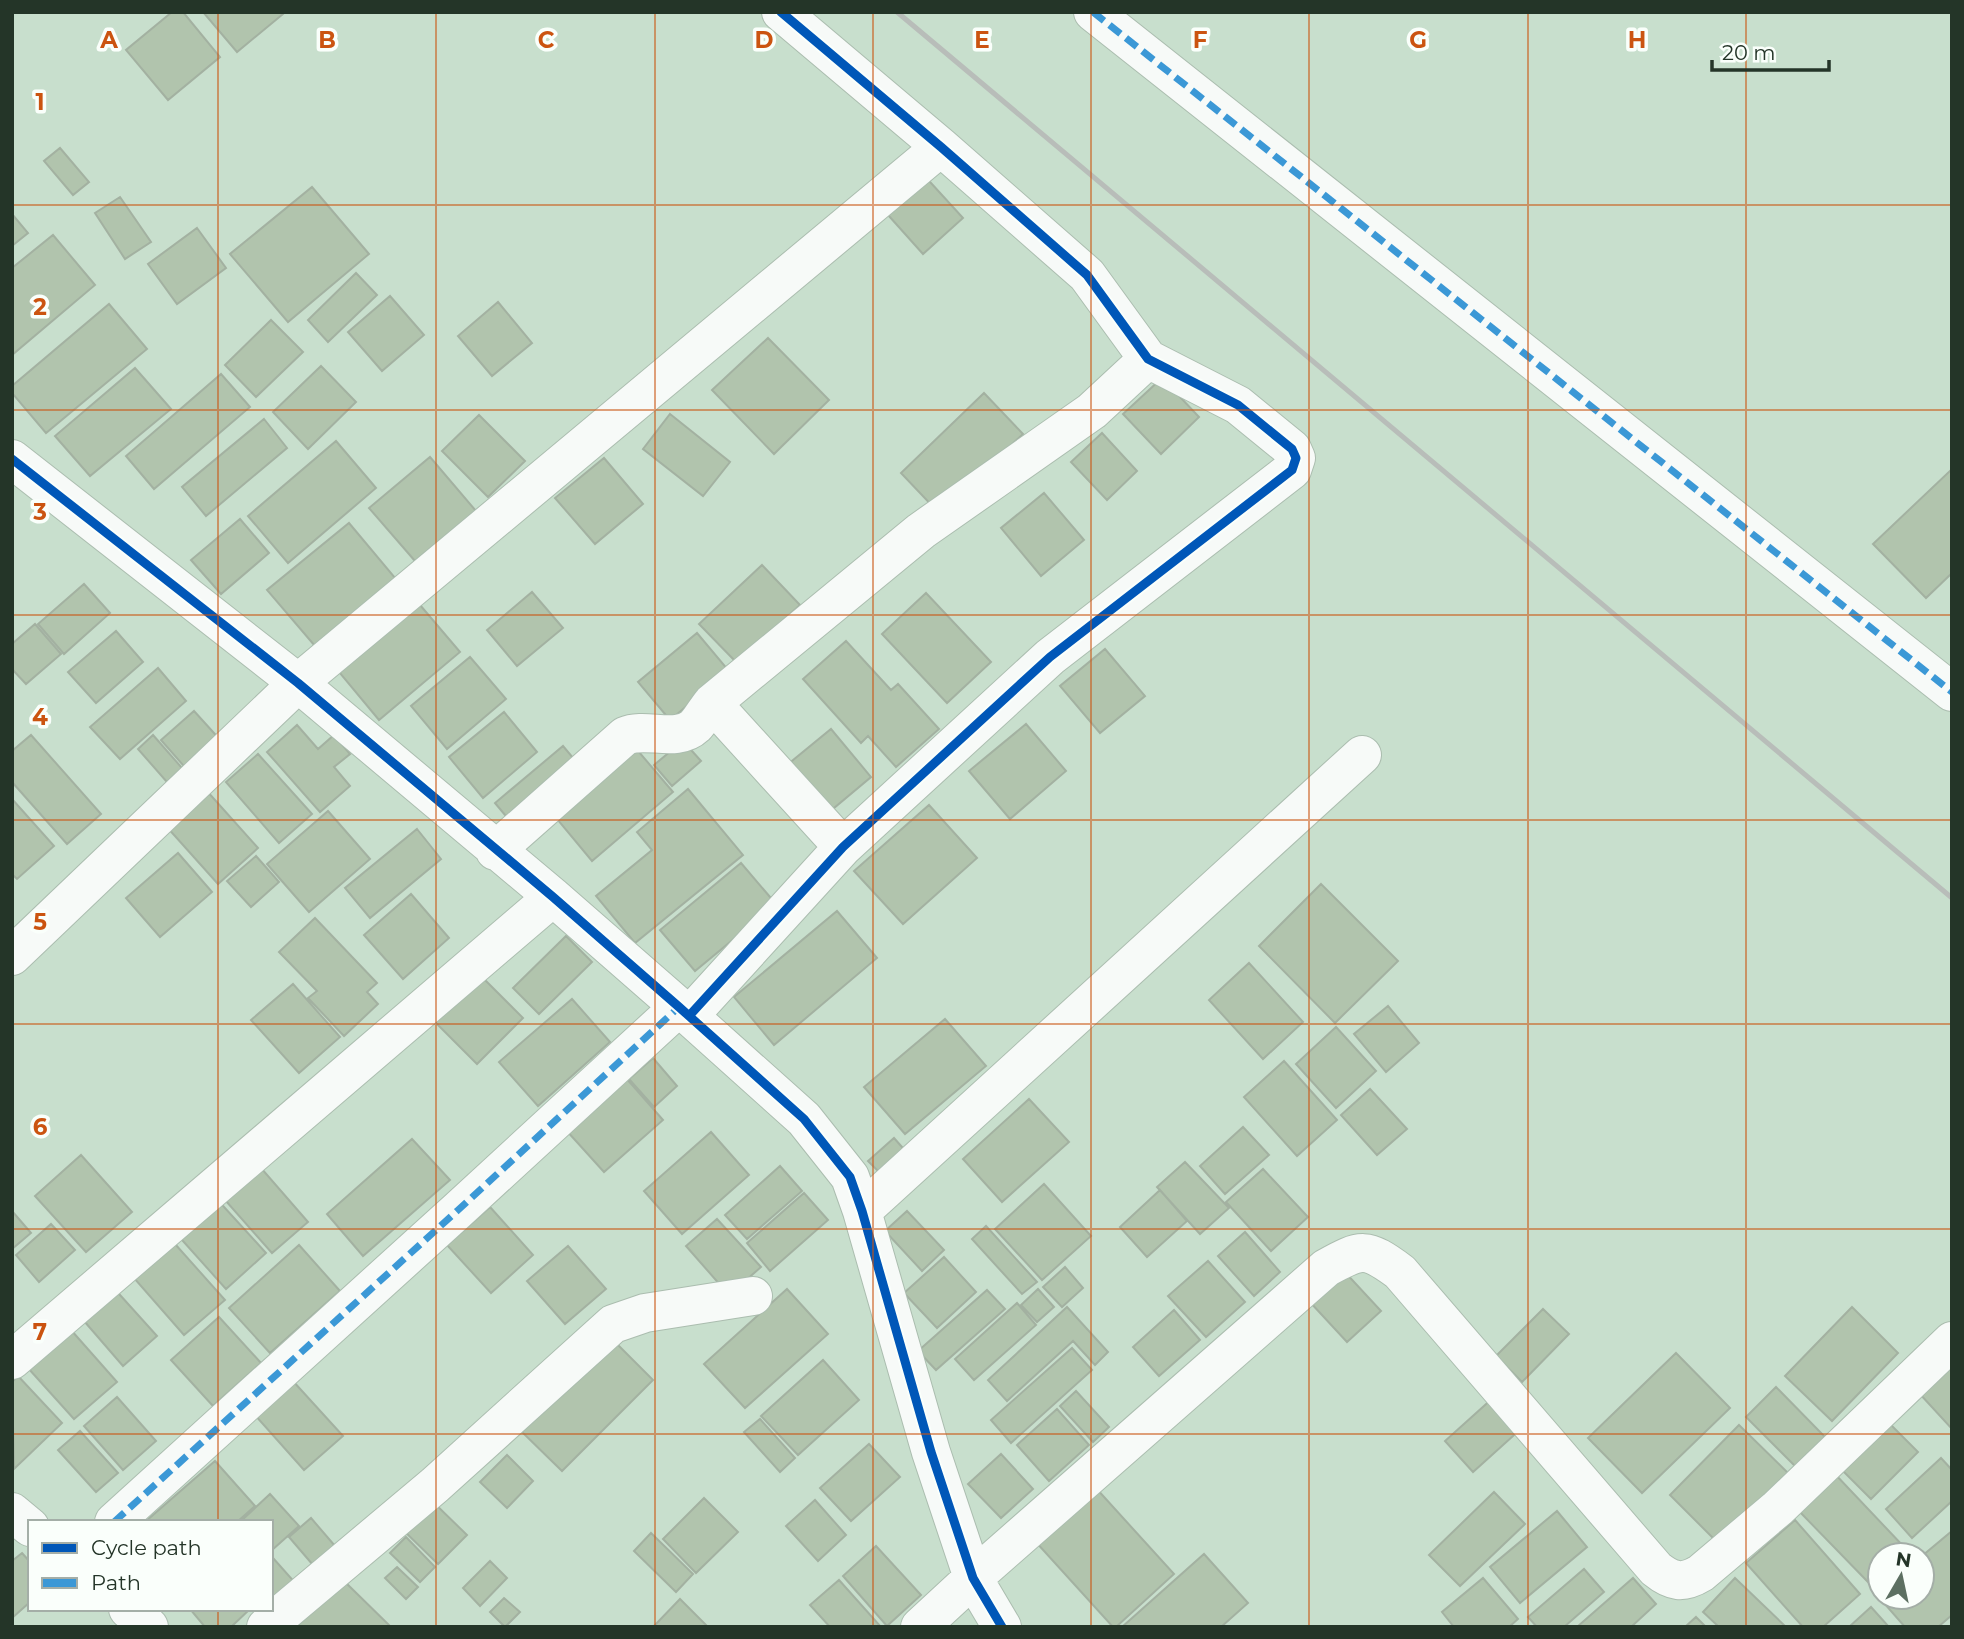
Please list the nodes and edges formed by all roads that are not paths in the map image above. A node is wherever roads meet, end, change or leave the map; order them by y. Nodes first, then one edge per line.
1 (781, 12) edge
2 (1093, 12) edge
3 (941, 147) junction
4 (1148, 359) junction
5 (12, 460) edge
6 (298, 683) junction
7 (1952, 692) edge
8 (712, 703) junction
9 (1362, 755) dead end
10 (843, 847) junction
11 (495, 850) junction
12 (553, 897) junction
13 (12, 956) edge
14 (684, 1012) junction
15 (862, 1211) junction
16 (753, 1296) dead end
17 (1952, 1341) edge
18 (12, 1360) edge
19 (12, 1512) edge
20 (116, 1520) edge
21 (28, 1525) edge
22 (973, 1578) junction
23 (130, 1611) edge
24 (149, 1627) edge
25 (266, 1627) edge
26 (920, 1627) edge
27 (1002, 1627) edge

1 - 3 street
2 - 7 street
3 - 4 street
3 - 6 street
4 - 8 street
4 - 10 street
5 - 6 street
6 - 11 street
6 - 13 street
8 - 10 street
8 - 11 street
9 - 15 street
10 - 14 street
11 - 12 street
12 - 14 street
12 - 18 street
14 - 15 street
14 - 20 street
15 - 22 street
16 - 25 street
17 - 22 street
19 - 21 street
22 - 26 street
22 - 27 street
23 - 24 street

